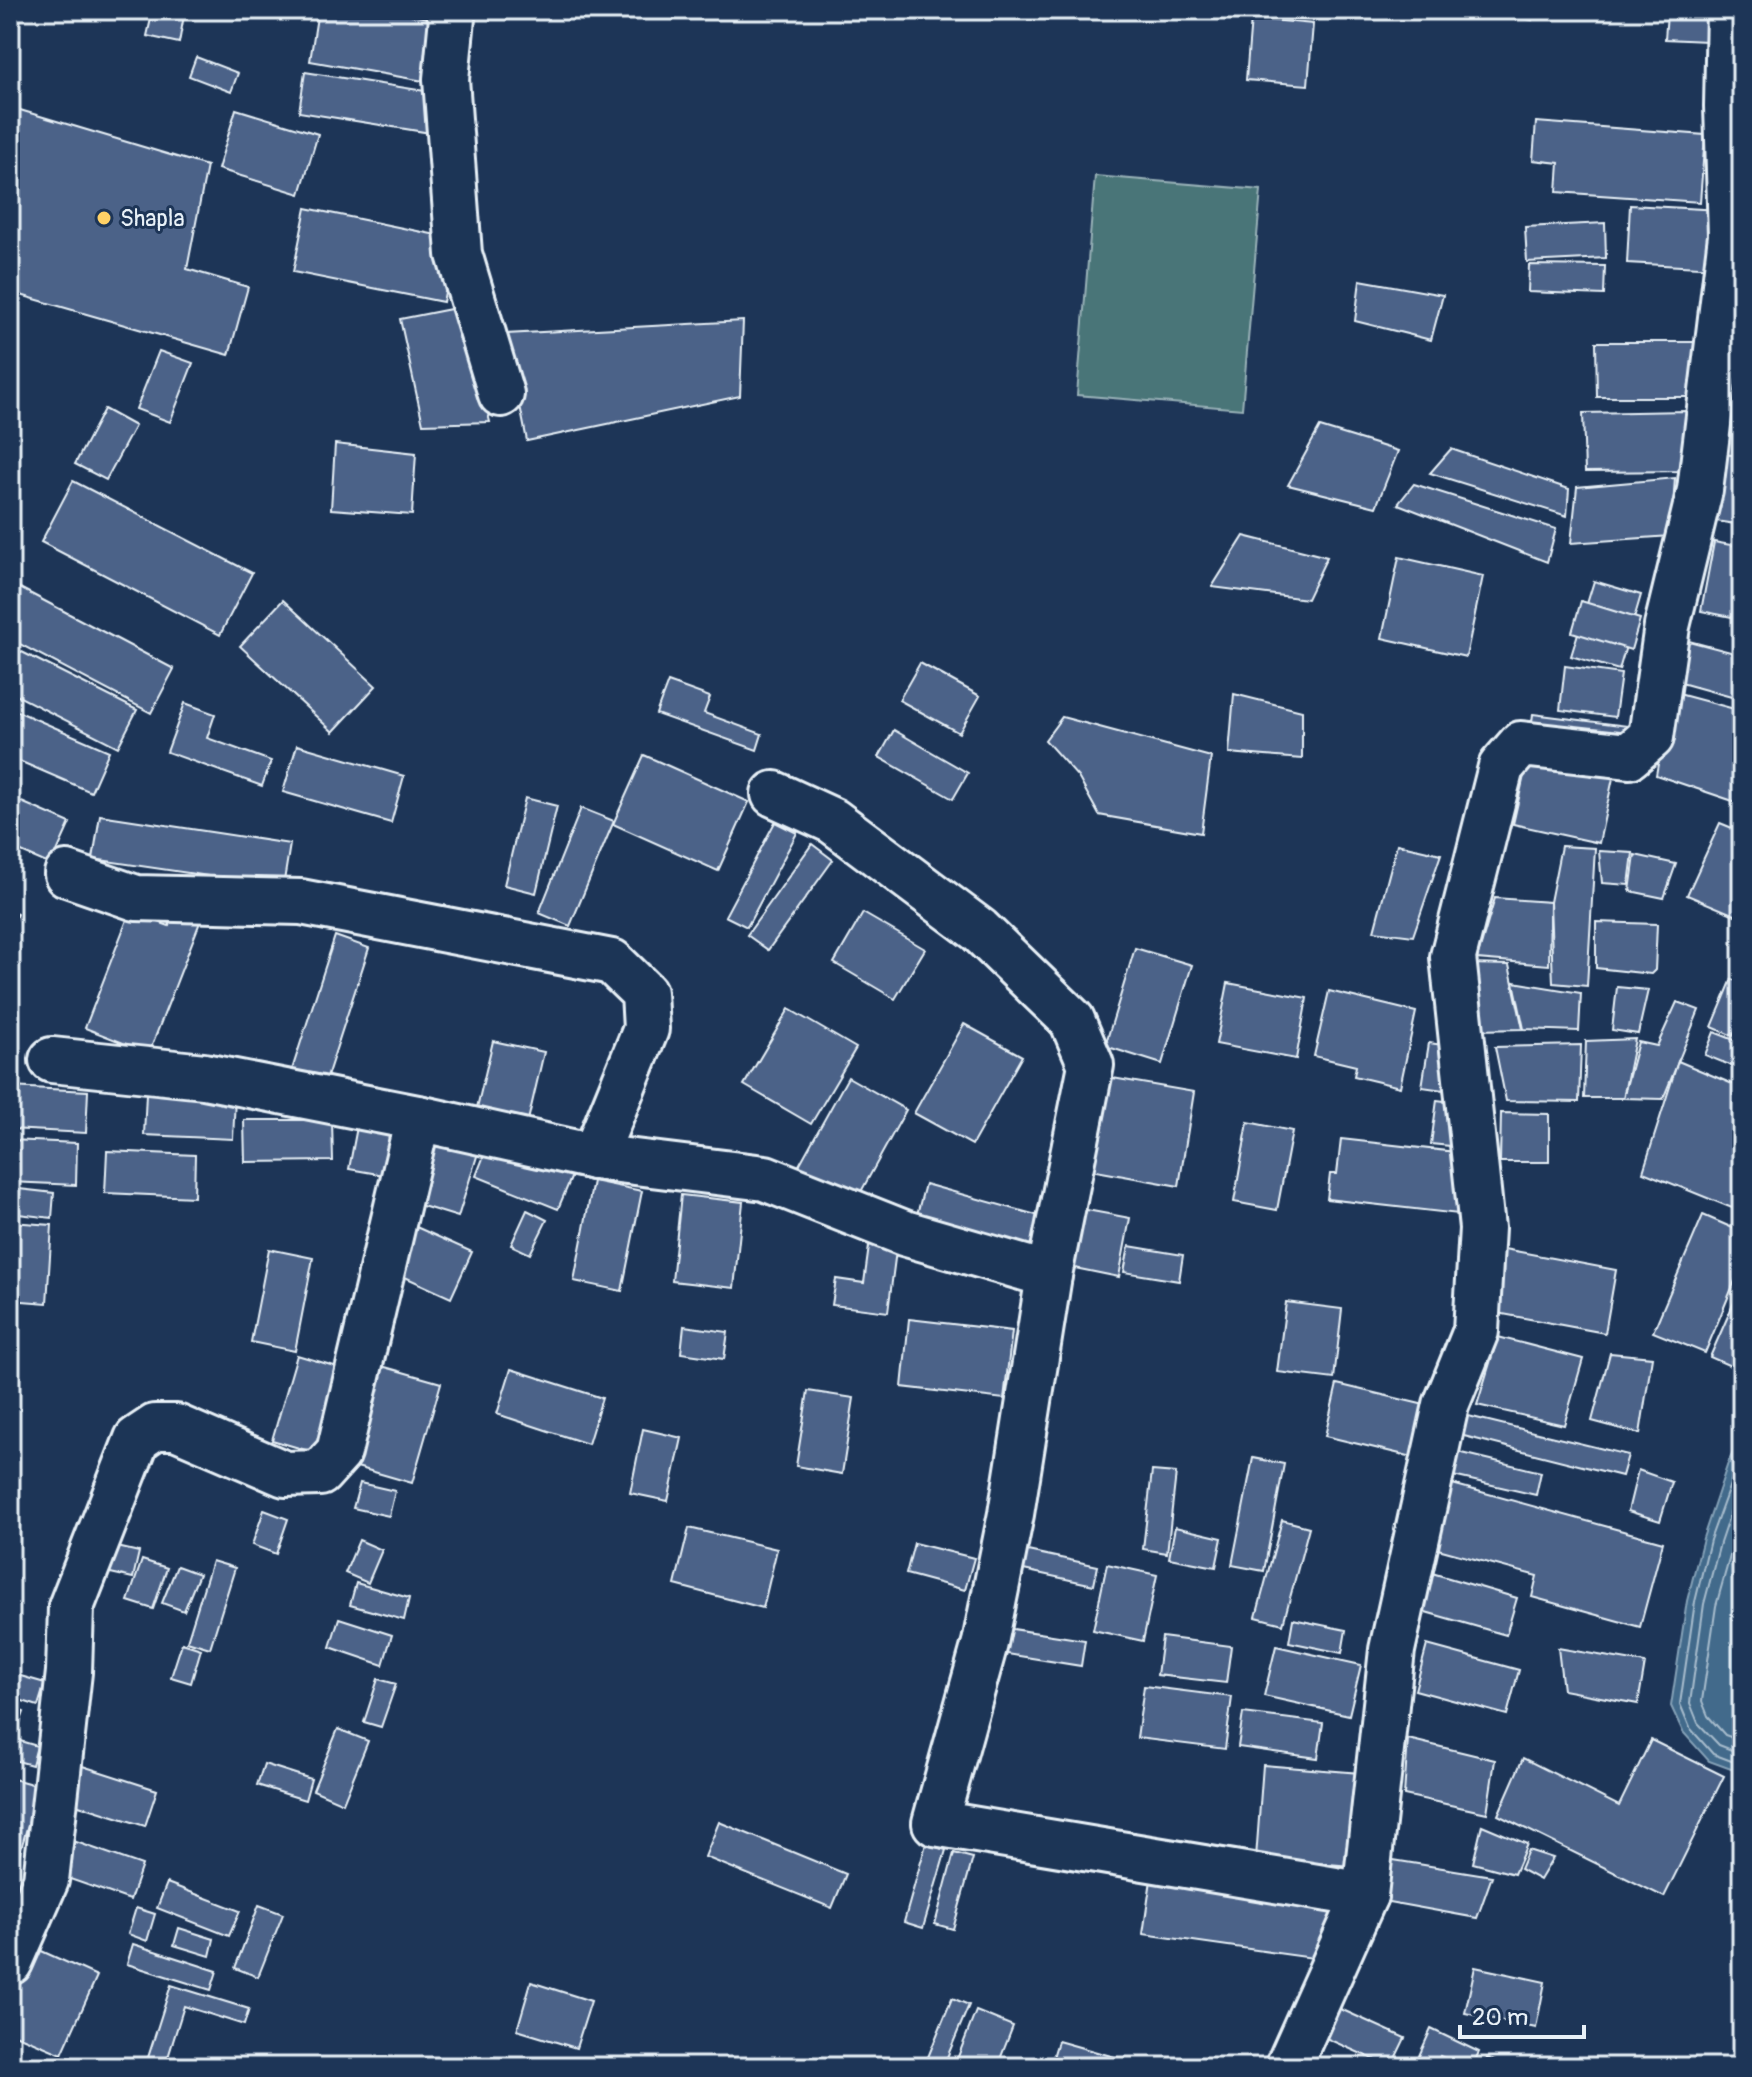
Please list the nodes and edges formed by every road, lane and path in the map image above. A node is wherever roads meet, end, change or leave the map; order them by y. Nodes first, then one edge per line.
1 (449, 10) edge
2 (1729, 10) edge
3 (501, 394) dead end
4 (774, 794) dead end
5 (67, 874) dead end
6 (52, 1060) dead end
7 (418, 1118) junction
8 (594, 1157) junction
9 (1049, 1275) junction
10 (1365, 1895) junction
11 (10, 1962) edge
12 (1288, 2067) edge

1 - 3 street
2 - 10 street
4 - 9 street
5 - 8 street
6 - 7 street
7 - 8 street
7 - 11 street
8 - 9 street
9 - 10 street
10 - 12 street

